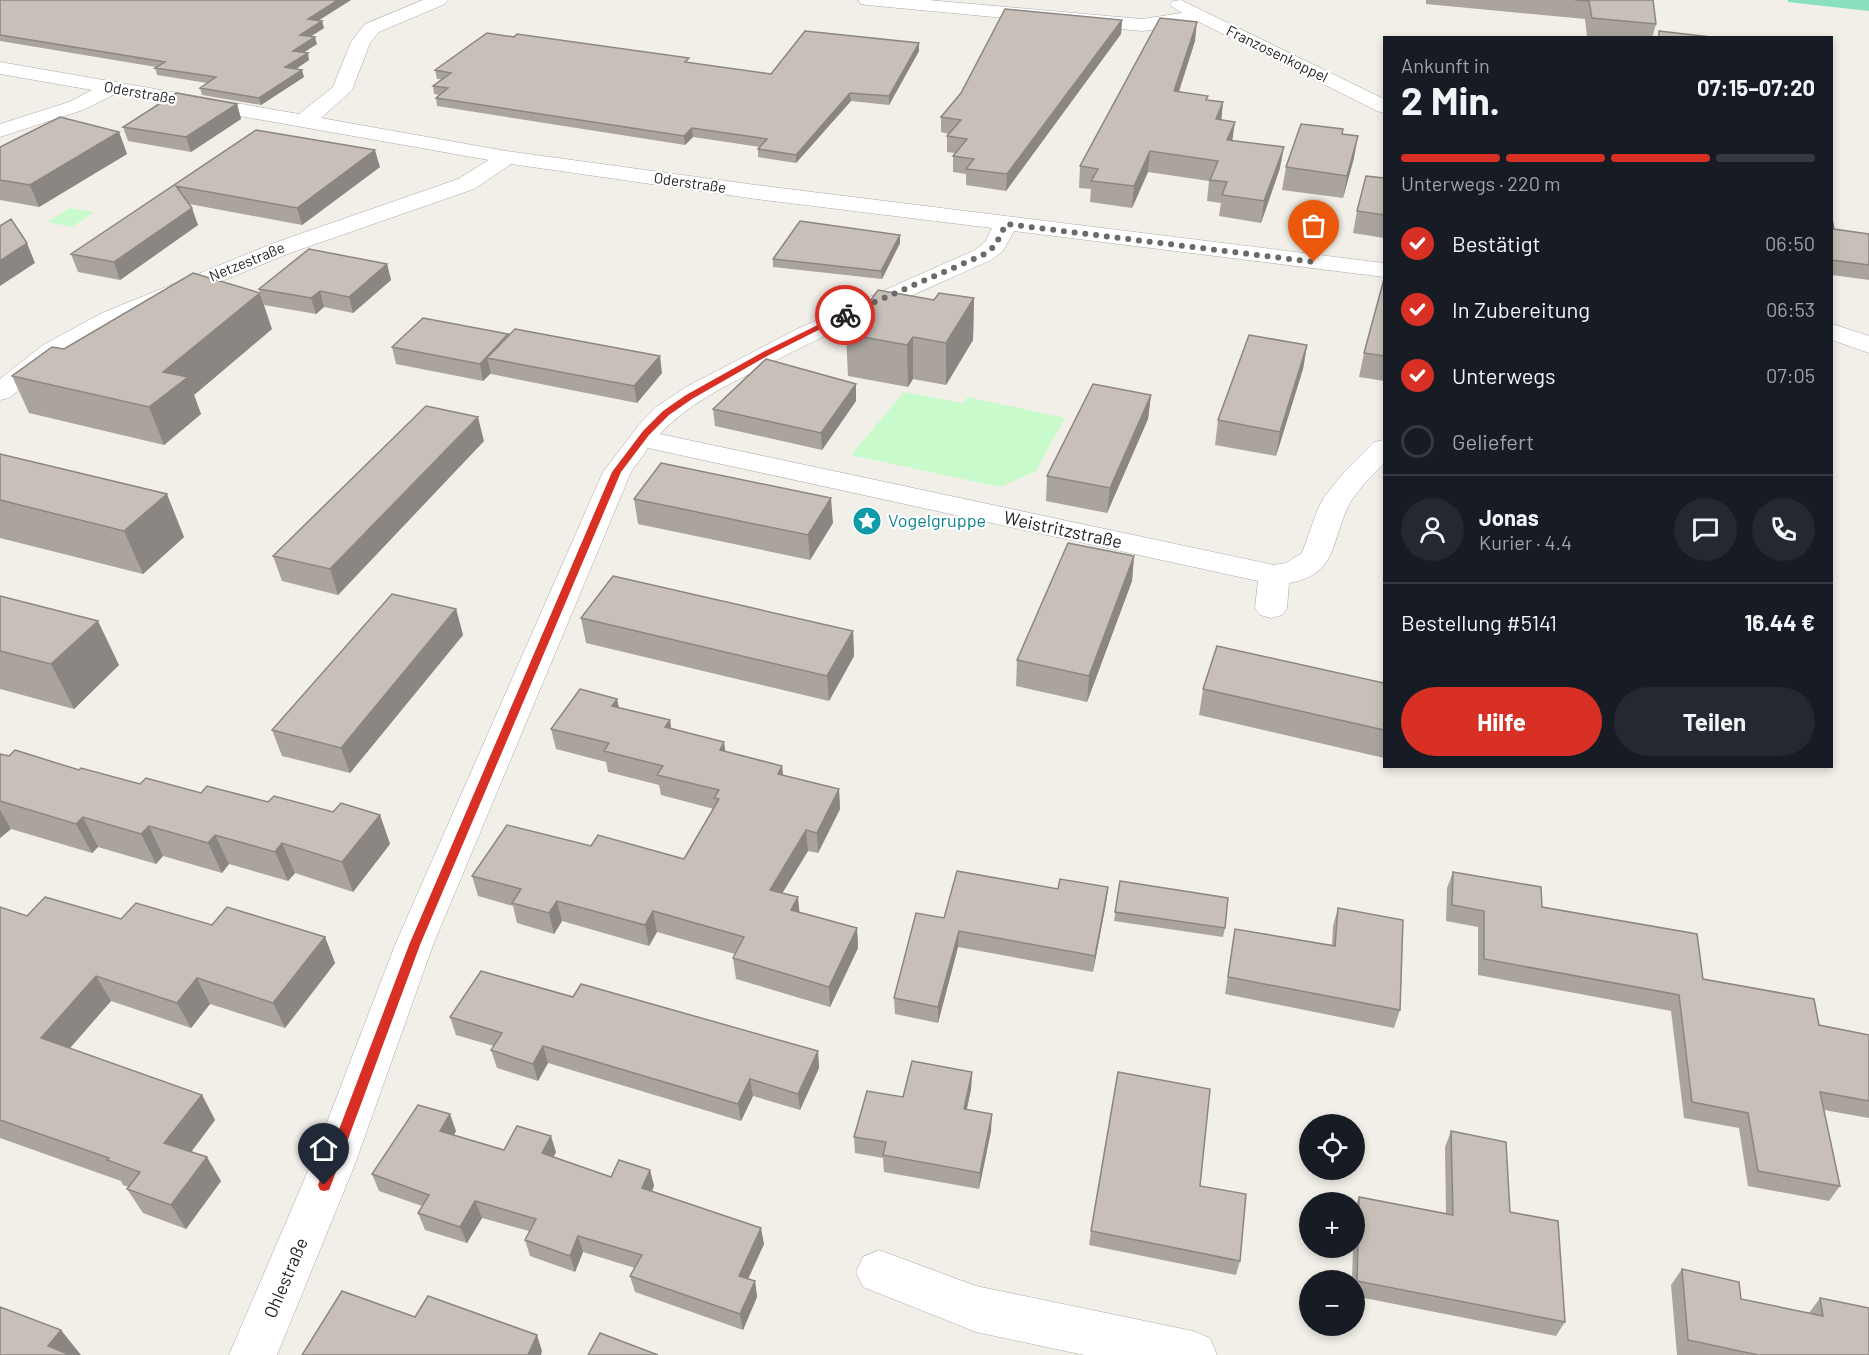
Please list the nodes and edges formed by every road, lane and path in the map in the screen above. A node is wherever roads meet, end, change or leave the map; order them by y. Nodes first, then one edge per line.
1 (440, 0) edge
2 (867, 0) edge
3 (1170, 0) edge
4 (1198, 15) junction
5 (0, 68) edge
6 (112, 88) junction
7 (1383, 107) edge
8 (302, 122) junction
9 (0, 131) edge
10 (506, 157) junction
11 (1006, 224) junction
12 (1383, 270) edge
13 (1833, 332) edge
14 (1869, 345) edge
15 (0, 392) edge
16 (641, 438) junction
17 (1383, 449) edge
18 (1274, 575) junction
19 (1271, 608) dead end
20 (879, 1272) dead end
21 (253, 1355) edge
22 (1193, 1355) edge

1 - 8 street
2 - 4 street
3 - 4 street, Franzosenkoppel
4 - 7 street, Franzosenkoppel
5 - 6 street, Oderstraße
6 - 8 street, Oderstraße
6 - 9 street
8 - 10 street, Oderstraße
10 - 11 street, Oderstraße
10 - 15 street, Netzestraße
11 - 12 street, Oderstraße
11 - 16 street, Ohlestraße
13 - 14 street
16 - 18 street, Weistritzstraße
16 - 21 street, Ohlestraße
17 - 18 street, Weistritzstraße
18 - 19 street
20 - 22 street

